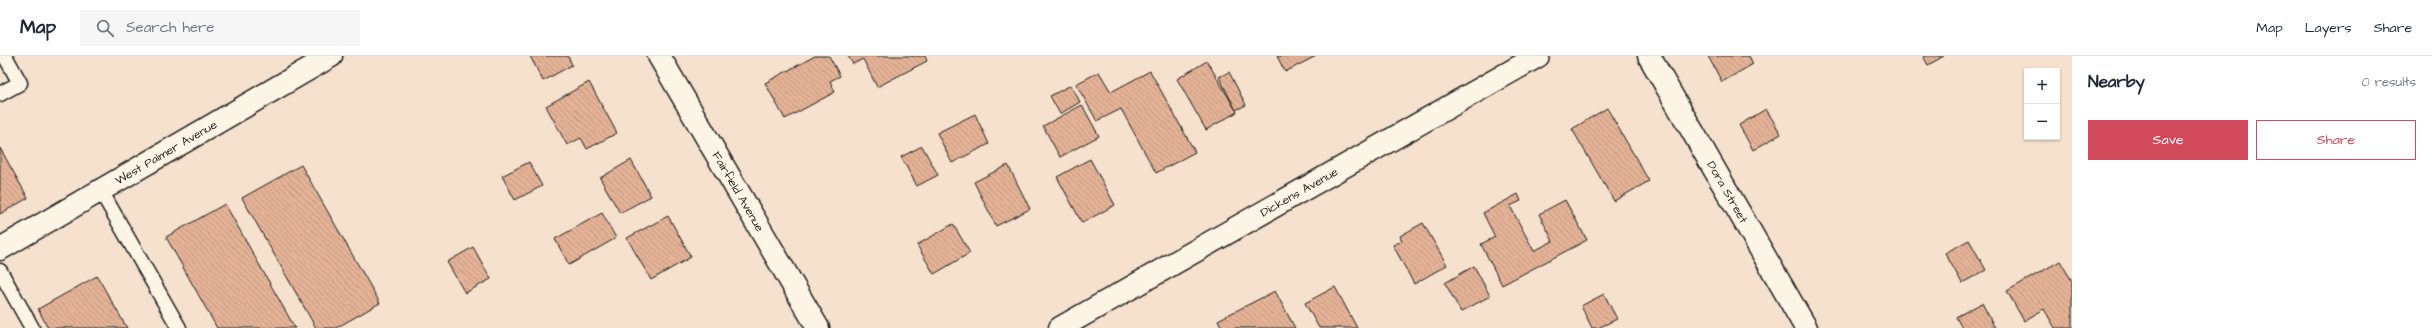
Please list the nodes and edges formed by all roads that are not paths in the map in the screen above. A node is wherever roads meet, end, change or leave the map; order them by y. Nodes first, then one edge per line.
1 (5, 56) edge
2 (331, 56) edge
3 (659, 56) edge
4 (1538, 56) edge
5 (1649, 56) edge
6 (0, 94) edge
7 (101, 191) junction
8 (0, 248) edge
9 (0, 271) edge
10 (32, 328) edge
11 (179, 328) edge
12 (818, 328) edge
13 (1060, 328) edge
14 (1806, 328) edge

1 - 6 lane
2 - 7 street, West Palmer Avenue
3 - 12 street, Fairfield Avenue
4 - 13 street, Dickens Avenue
5 - 14 street, Dora Street
7 - 8 street, West Palmer Avenue
7 - 11 lane
9 - 10 lane

